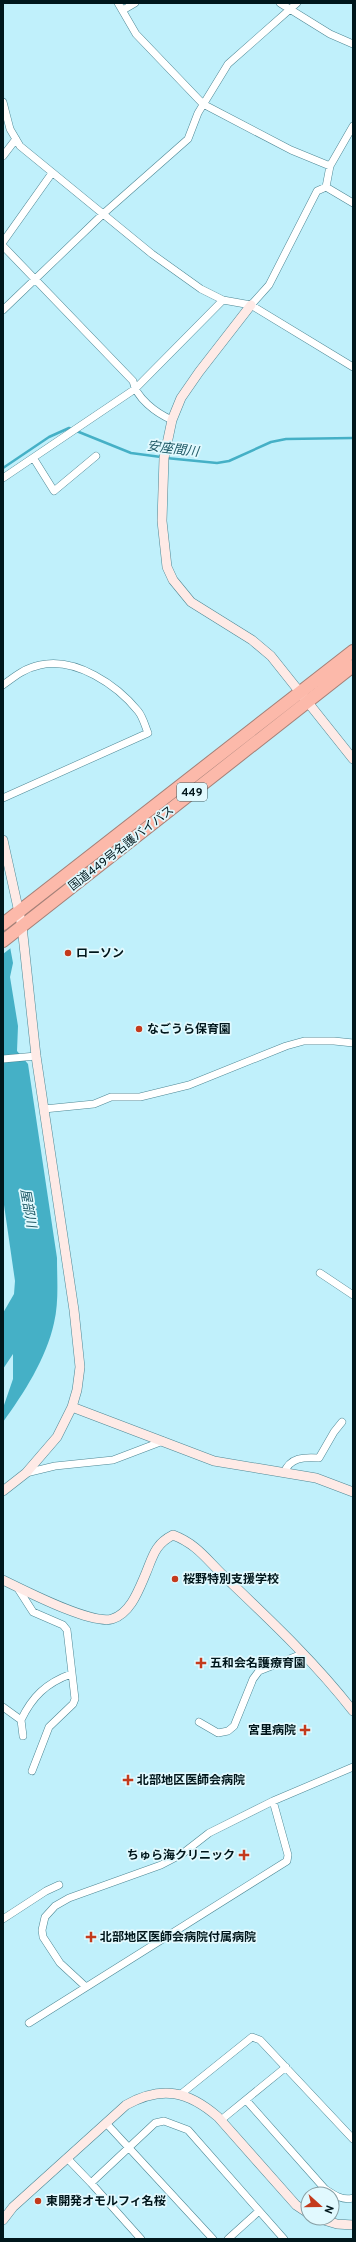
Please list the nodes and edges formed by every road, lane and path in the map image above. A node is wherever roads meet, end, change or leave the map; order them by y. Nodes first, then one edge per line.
1 (118, 3) edge
2 (135, 3) edge
3 (280, 3) edge
4 (297, 3) edge
5 (123, 10) junction
6 (288, 10) junction
7 (353, 44) edge
8 (3, 102) edge
9 (204, 104) junction
10 (353, 126) edge
11 (16, 139) junction
12 (3, 156) edge
13 (330, 166) junction
14 (52, 173) junction
15 (326, 187) junction
16 (353, 204) edge
17 (103, 214) junction
18 (3, 242) edge
19 (3, 246) edge
20 (34, 279) junction
21 (223, 300) junction
22 (251, 305) junction
23 (3, 310) edge
24 (353, 367) edge
25 (135, 389) junction
26 (172, 420) junction
27 (96, 456) dead end
28 (34, 459) junction
29 (3, 478) edge
30 (353, 651) edge
31 (353, 666) edge
32 (3, 685) edge
33 (300, 691) junction
34 (308, 702) junction
35 (353, 758) edge
36 (3, 798) edge
37 (3, 840) edge
38 (19, 911) junction
39 (6, 921) edge
40 (22, 926) junction
41 (7, 938) edge
42 (353, 1043) edge
43 (36, 1056) junction
44 (3, 1059) edge
45 (44, 1110) junction
46 (320, 1273) dead end
47 (353, 1295) edge
48 (72, 1406) junction
49 (342, 1422) dead end
50 (163, 1442) junction
51 (26, 1473) junction
52 (284, 1473) junction
53 (3, 1491) edge
54 (353, 1492) edge
55 (3, 1580) edge
56 (16, 1586) junction
57 (302, 1654) junction
58 (71, 1674) junction
59 (3, 1707) edge
60 (353, 1711) edge
61 (21, 1720) junction
62 (199, 1722) dead end
63 (23, 1736) dead end
64 (353, 1767) edge
65 (32, 1772) dead end
66 (274, 1801) junction
67 (59, 1885) dead end
68 (3, 1919) edge
69 (86, 1987) junction
70 (29, 2023) dead end
71 (286, 2067) junction
72 (181, 2094) junction
73 (246, 2100) junction
74 (221, 2120) junction
75 (106, 2123) junction
76 (353, 2139) edge
77 (128, 2148) junction
78 (67, 2158) junction
79 (91, 2183) junction
80 (353, 2198) edge
81 (300, 2207) edge
82 (259, 2210) junction
83 (3, 2220) edge
84 (340, 2224) edge
85 (353, 2225) edge
86 (141, 2239) edge
87 (213, 2239) edge
88 (228, 2239) edge
89 (284, 2239) edge

1 - 5 street
2 - 5 street
3 - 6 street
4 - 6 street
5 - 9 street
6 - 7 street
6 - 9 street
8 - 11 street
9 - 13 street
9 - 17 street
10 - 13 street
11 - 12 street
11 - 14 street
13 - 15 street
14 - 17 street
14 - 18 street
15 - 16 street
15 - 22 street
17 - 20 street
17 - 21 street
19 - 20 street
20 - 23 street
20 - 25 street
21 - 22 street
21 - 25 street
22 - 24 street
22 - 26 street
25 - 26 street
25 - 28 street
26 - 33 street
27 - 28 street
28 - 29 street
30 - 33 highway, 国道449号名護バイパス / 449
31 - 34 highway, 国道449号名護バイパス / 449
32 - 36 street
33 - 34 street
33 - 38 highway, 国道449号名護バイパス / 449
34 - 35 street
34 - 40 highway, 国道449号名護バイパス / 449
37 - 38 street
38 - 39 highway, 国道449号名護バイパス / 449
38 - 40 street
40 - 41 highway, 国道449号名護バイパス / 449
40 - 43 street
42 - 45 street
43 - 44 street
43 - 45 street
45 - 48 street
46 - 47 street
48 - 50 street
48 - 51 street
49 - 52 street
50 - 51 street
50 - 52 street
51 - 53 street
52 - 54 street
55 - 56 street
56 - 57 street
56 - 58 street
57 - 60 street
57 - 62 street
58 - 61 street
58 - 65 street
59 - 61 street
61 - 63 street
64 - 66 street
66 - 69 street
66 - 69 street
67 - 68 street
69 - 70 street
71 - 72 street
71 - 73 street
71 - 76 street
72 - 74 street
72 - 75 street
73 - 74 street
73 - 80 street
74 - 81 street
75 - 77 street
75 - 78 street
77 - 79 street
77 - 82 street
77 - 87 street
78 - 79 street
78 - 83 street
79 - 86 street
82 - 88 street
82 - 89 street
84 - 85 street

